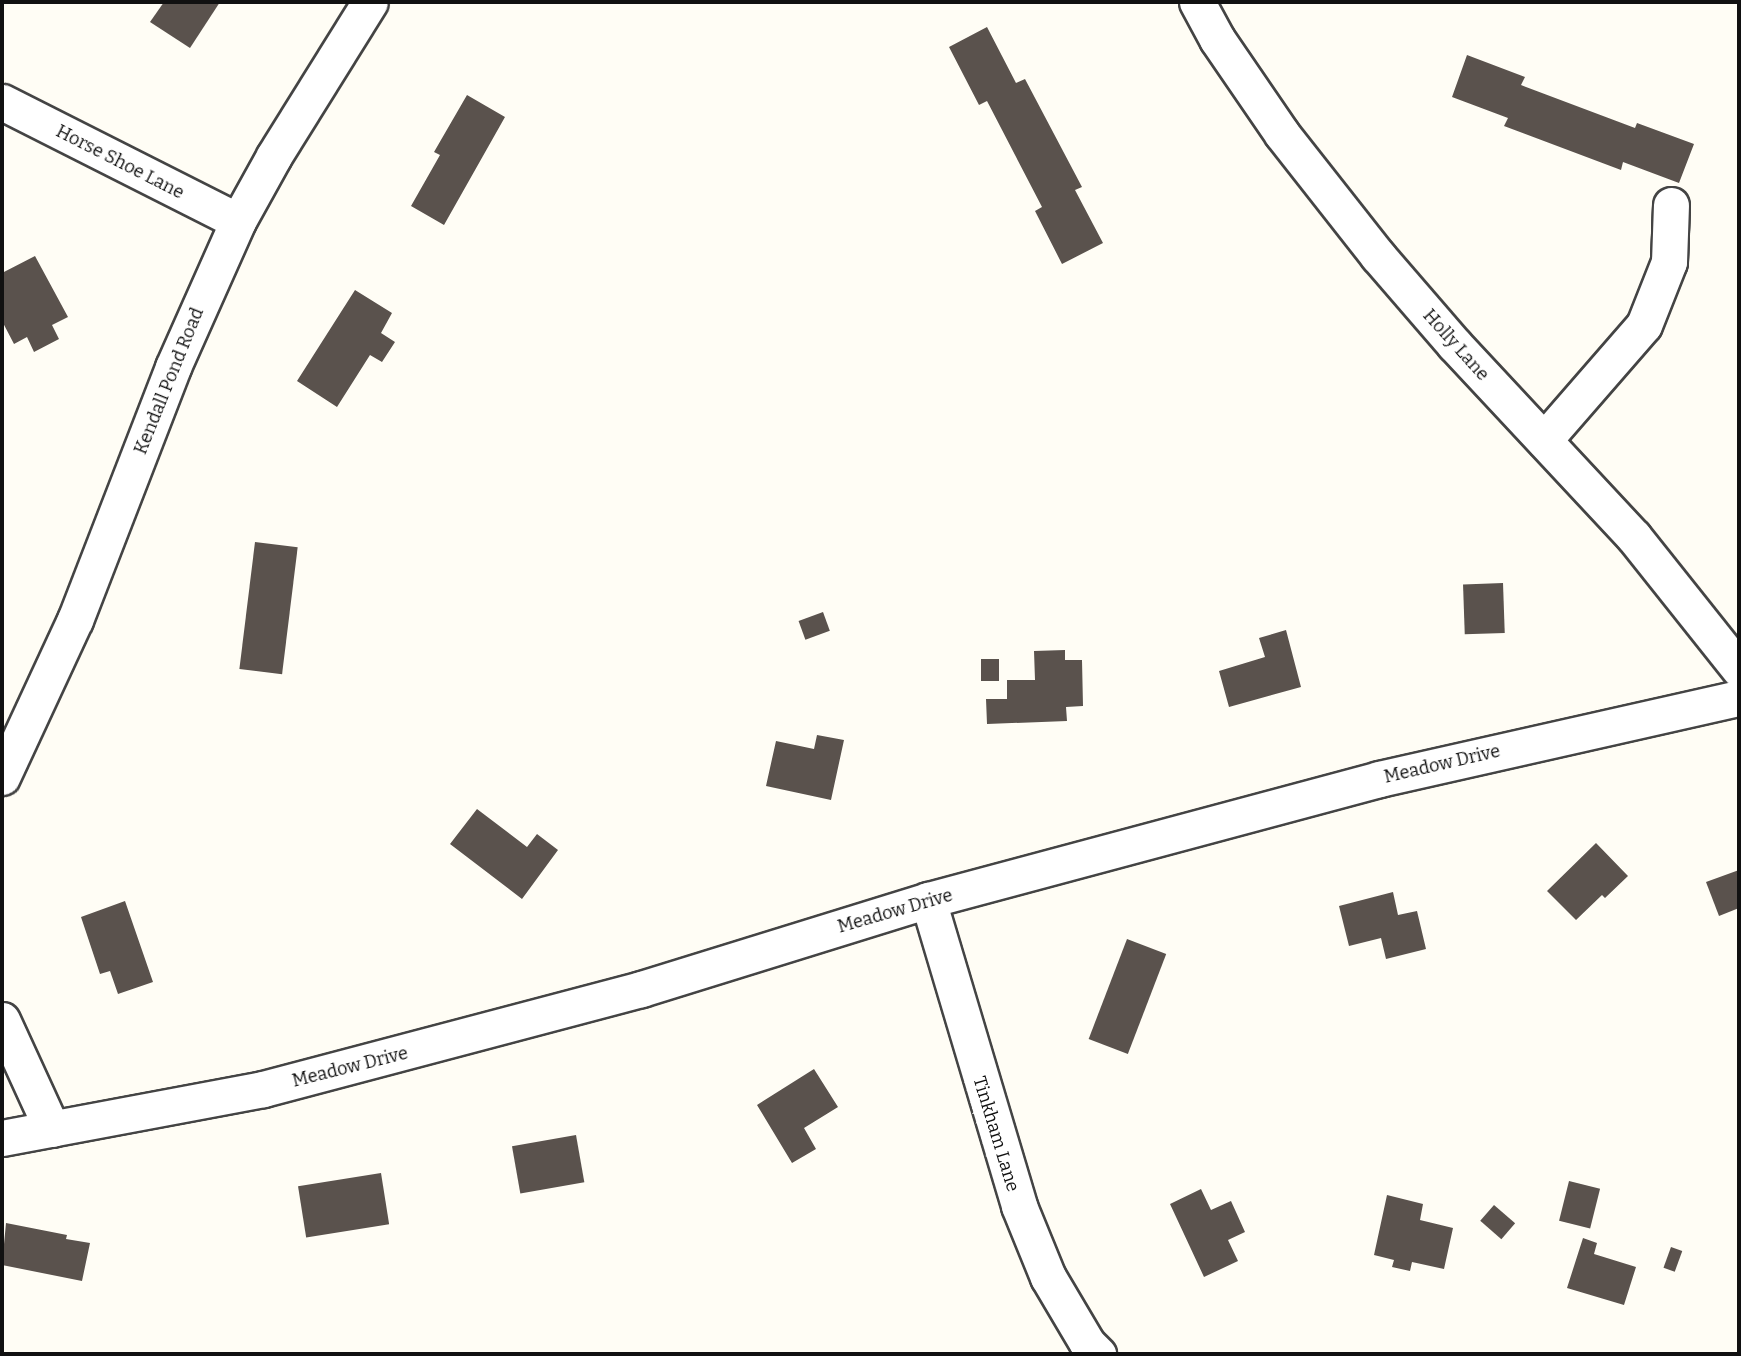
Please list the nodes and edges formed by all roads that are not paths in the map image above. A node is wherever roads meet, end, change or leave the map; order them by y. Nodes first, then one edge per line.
1 (370, 2) edge
2 (1197, 2) edge
3 (2, 102) edge
4 (1671, 205) dead end
5 (239, 221) junction
6 (1544, 440) junction
7 (1739, 669) edge
8 (1739, 698) edge
9 (2, 777) edge
10 (929, 900) junction
11 (2, 1020) edge
12 (52, 1129) junction
13 (2, 1138) edge
14 (1098, 1354) edge

1 - 5 street, Kendall Pond Road
2 - 6 street, Holly Lane
3 - 5 street, Horse Shoe Lane
4 - 6 street
5 - 9 street, Kendall Pond Road
6 - 7 street, Holly Lane
8 - 10 street, Meadow Drive
10 - 12 street, Meadow Drive
10 - 14 street, Tinkham Lane
11 - 12 street
12 - 13 street, Meadow Drive

